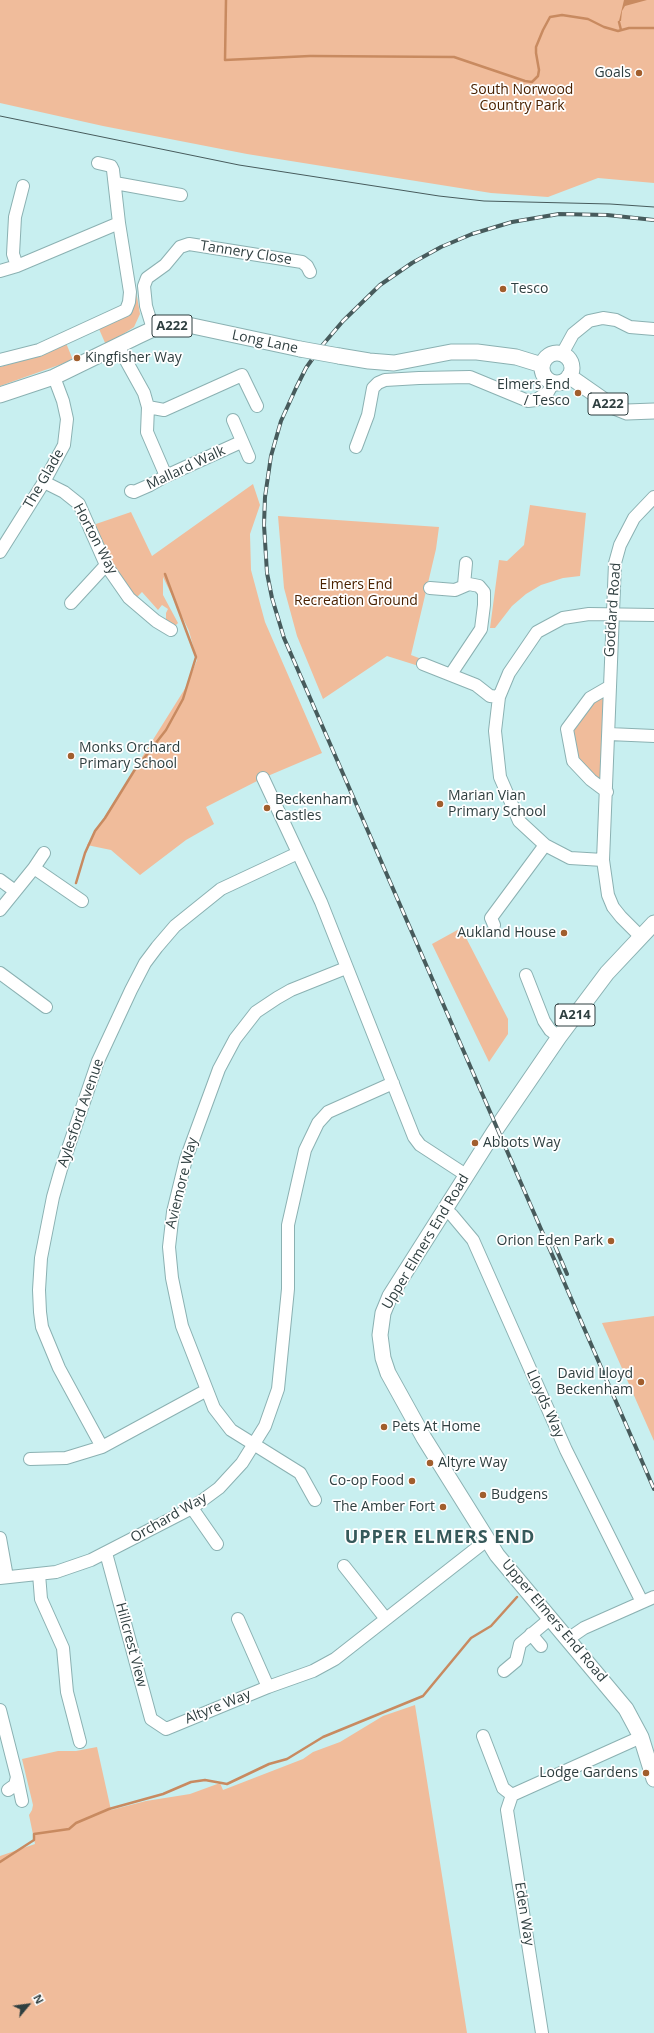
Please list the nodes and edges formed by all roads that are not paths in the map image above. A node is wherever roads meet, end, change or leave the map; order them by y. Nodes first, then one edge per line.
1 (98, 163) dead end
2 (115, 183) junction
3 (23, 186) dead end
4 (180, 195) dead end
5 (119, 224) junction
6 (17, 266) junction
7 (0, 271) edge
8 (310, 272) dead end
9 (152, 329) junction
10 (654, 329) edge
11 (118, 346) junction
12 (562, 354) junction
13 (0, 360) edge
14 (542, 365) junction
15 (569, 376) junction
16 (54, 378) junction
17 (553, 382) junction
18 (0, 395) edge
19 (257, 406) dead end
20 (148, 407) junction
21 (654, 411) edge
22 (233, 420) dead end
23 (242, 442) junction
24 (356, 447) dead end
25 (249, 457) dead end
26 (166, 476) junction
27 (44, 482) junction
28 (130, 491) dead end
29 (654, 497) edge
30 (0, 552) edge
31 (466, 563) dead end
32 (106, 565) junction
33 (464, 586) junction
34 (430, 588) dead end
35 (71, 603) dead end
36 (612, 615) junction
37 (654, 615) edge
38 (171, 630) dead end
39 (423, 664) dead end
40 (451, 674) junction
41 (609, 687) junction
42 (498, 698) junction
43 (609, 734) junction
44 (654, 736) edge
45 (263, 778) dead end
46 (607, 792) junction
47 (544, 845) junction
48 (44, 853) dead end
49 (298, 853) junction
50 (603, 860) junction
51 (34, 868) junction
52 (0, 880) edge
53 (15, 891) junction
54 (82, 901) dead end
55 (0, 910) edge
56 (654, 923) edge
57 (494, 925) dead end
58 (640, 936) junction
59 (346, 968) junction
60 (0, 973) edge
61 (526, 975) dead end
62 (46, 1007) dead end
63 (559, 1037) junction
64 (393, 1083) junction
65 (466, 1175) junction
66 (445, 1209) junction
67 (207, 1390) junction
68 (255, 1444) junction
69 (102, 1447) junction
70 (30, 1459) dead end
71 (315, 1500) dead end
72 (192, 1508) junction
73 (0, 1538) edge
74 (487, 1540) junction
75 (217, 1544) dead end
76 (106, 1553) junction
77 (344, 1566) dead end
78 (39, 1574) junction
79 (3, 1578) edge
80 (654, 1597) edge
81 (642, 1602) junction
82 (550, 1618) junction
83 (238, 1619) dead end
84 (386, 1619) junction
85 (531, 1634) junction
86 (568, 1639) junction
87 (542, 1646) dead end
88 (504, 1671) dead end
89 (268, 1687) junction
90 (0, 1710) edge
91 (166, 1729) joint
92 (483, 1736) dead end
93 (641, 1737) junction
94 (80, 1742) dead end
95 (17, 1777) junction
96 (654, 1779) edge
97 (8, 1790) dead end
98 (512, 1795) junction
99 (22, 1802) dead end
100 (542, 2033) edge

1 - 2 street
2 - 4 street
2 - 5 street
3 - 6 street
5 - 6 street
5 - 13 street
6 - 7 street
8 - 9 street, Tannery Close
9 - 11 main road, Long Lane / A222
9 - 14 main road, Long Lane / A222, bridge
10 - 12 street
11 - 16 main road, Long Lane / A222
11 - 20 street
12 - 14 main road
12 - 15 main road
14 - 17 main road
15 - 17 main road
15 - 21 main road, A222
16 - 18 main road, Long Lane / A222
16 - 27 street, The Glade
17 - 24 street
19 - 20 street
20 - 26 street
22 - 23 street, Mallard Walk
23 - 25 street, Mallard Walk
23 - 26 street, Mallard Walk
26 - 28 street, Mallard Walk
27 - 30 street, The Glade
27 - 32 street, Horton Way
29 - 36 street, Goddard Road
31 - 33 street
32 - 35 street
32 - 38 street, Horton Way
33 - 34 street
33 - 40 street
36 - 37 street
36 - 41 street, Goddard Road
36 - 42 street
39 - 40 street
40 - 42 street
41 - 43 street, Goddard Road
41 - 46 street
42 - 47 street
43 - 44 street
43 - 46 street, Goddard Road
45 - 49 street
46 - 50 street, Goddard Road
47 - 50 street
47 - 57 street
48 - 51 street
49 - 59 street
49 - 69 street, Aylesford Avenue
50 - 58 street, Goddard Road
51 - 53 street
51 - 54 street
52 - 53 street
53 - 55 street
56 - 58 main road, Upper Elmers End Road / A214
58 - 63 main road, Upper Elmers End Road / A214
59 - 64 street
59 - 67 street, Aviemore Way
60 - 62 street
61 - 63 street
63 - 65 main road, Upper Elmers End Road / A214
64 - 65 street
64 - 68 street, Orchard Way
65 - 66 main road, Upper Elmers End Road / A214
66 - 74 main road, Upper Elmers End Road / A214
66 - 81 street, Lloyds Way
67 - 68 street, Aviemore Way
67 - 69 street
68 - 71 street, Aviemore Way
68 - 72 street, Orchard Way
69 - 70 street
72 - 75 street
72 - 76 street, Orchard Way
73 - 79 street
74 - 82 main road, Upper Elmers End Road / A214
74 - 84 street, Altyre Way
76 - 78 street, Orchard Way
76 - 91 street, Hillcrest View
77 - 84 street
78 - 79 street, Orchard Way
78 - 94 street
80 - 81 street
81 - 86 street
82 - 85 street
82 - 86 main road, Upper Elmers End Road / A214
83 - 89 street
84 - 89 street, Altyre Way
85 - 87 street
85 - 88 street
86 - 93 main road, Upper Elmers End Road / A214
89 - 91 street, Altyre Way
90 - 95 street
92 - 98 street
93 - 96 main road, Upper Elmers End Road / A214
93 - 98 street
95 - 97 street
95 - 99 street
98 - 100 street, Eden Way

